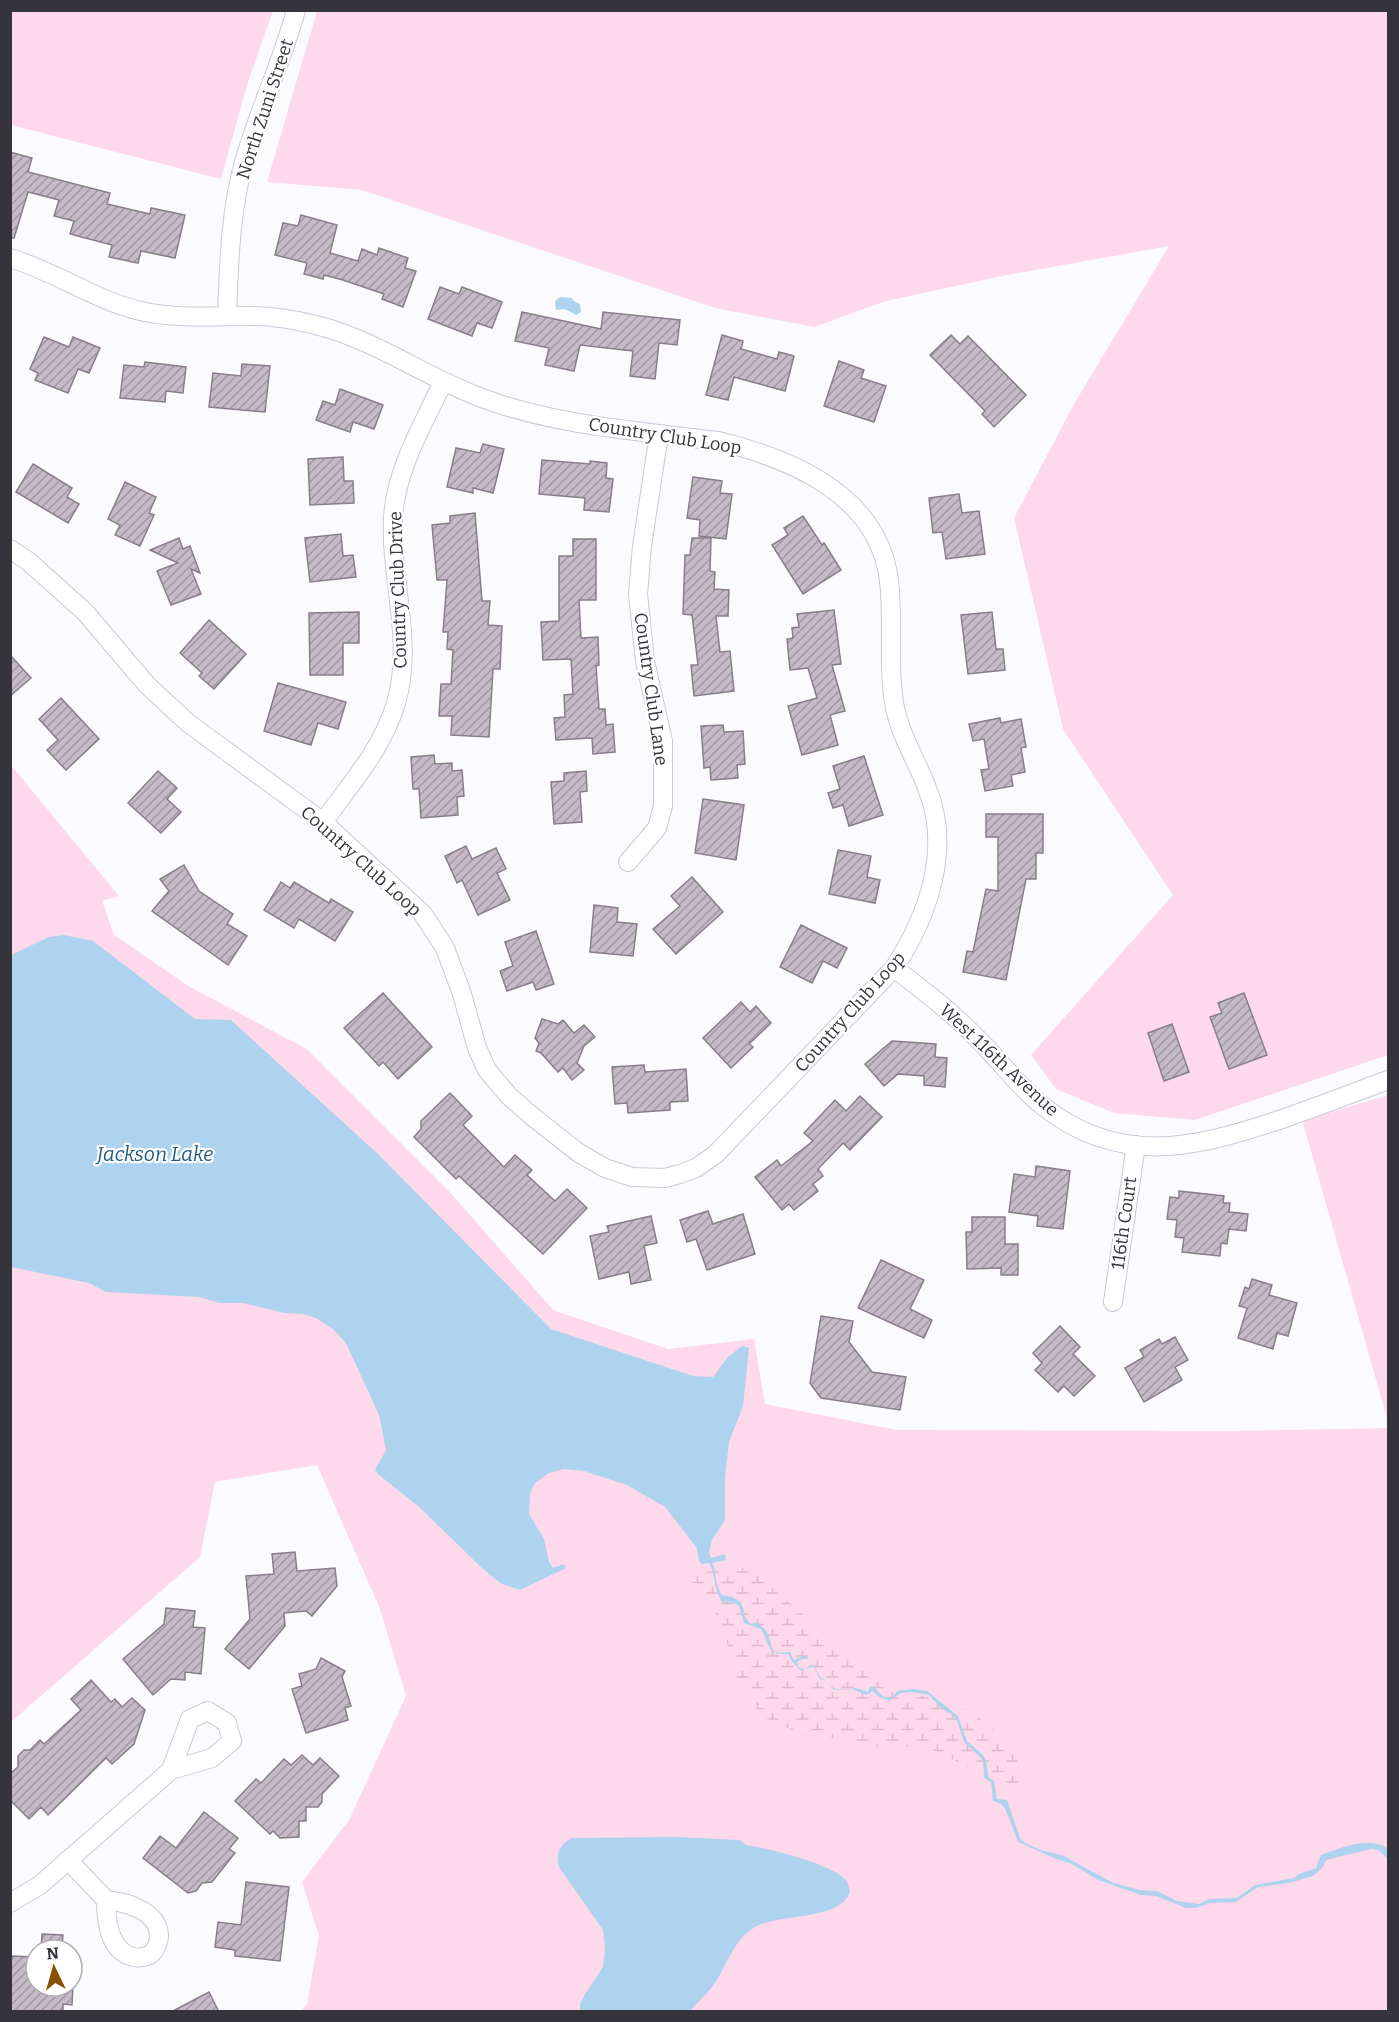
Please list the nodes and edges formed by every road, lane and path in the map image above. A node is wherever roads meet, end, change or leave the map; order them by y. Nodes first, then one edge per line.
1 (296, 10) edge
2 (10, 258) edge
3 (227, 316) junction
4 (443, 382) junction
5 (659, 434) junction
6 (10, 549) edge
7 (323, 822) junction
8 (628, 862) dead end
9 (894, 968) junction
10 (1389, 1080) edge
11 (1136, 1145) junction
12 (1113, 1302) dead end
13 (171, 1770) dead end
14 (68, 1860) junction
15 (106, 1900) dead end
16 (10, 1903) edge

1 - 3 street, North Zuni Street
2 - 3 street, Country Club Loop
3 - 4 street, Country Club Loop
4 - 5 street, Country Club Loop
4 - 7 street, Country Club Drive
5 - 8 street, Country Club Lane
5 - 9 street, Country Club Loop
6 - 7 street, Country Club Loop
7 - 9 street, Country Club Loop
9 - 11 street, West 116th Avenue
10 - 11 street, West 116th Avenue
11 - 12 street, 116th Court
13 - 14 street
14 - 15 street
14 - 16 street

